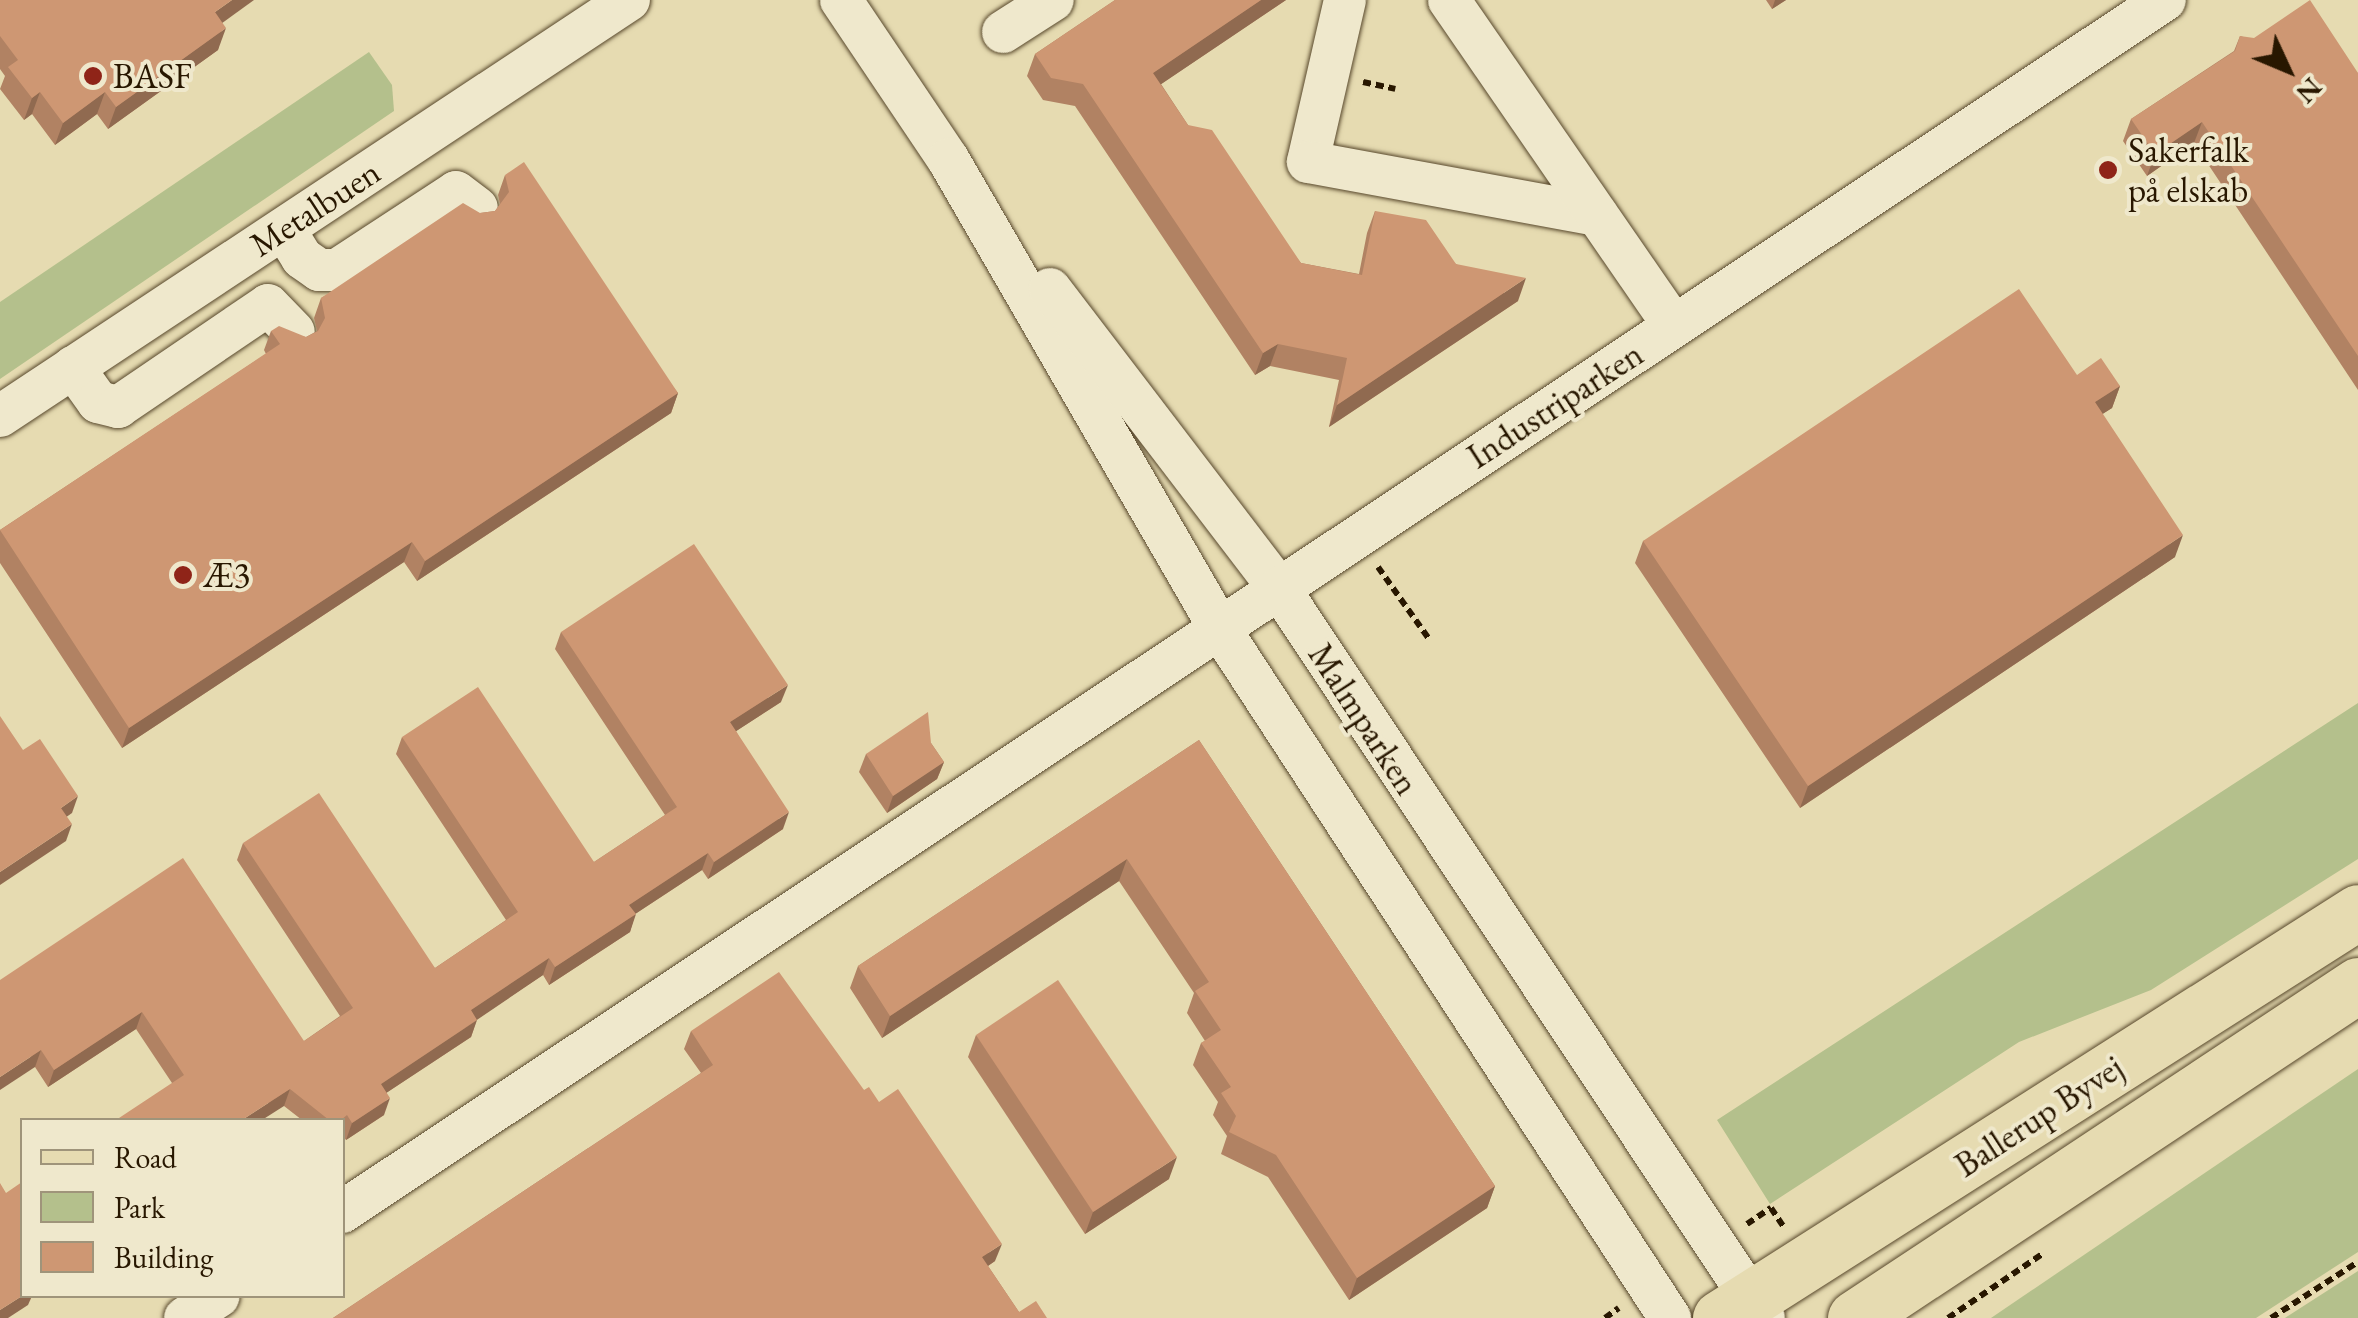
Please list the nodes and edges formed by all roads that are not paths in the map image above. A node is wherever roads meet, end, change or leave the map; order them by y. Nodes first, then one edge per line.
1 (629, 0) edge
2 (842, 0) edge
3 (1053, 0) edge
4 (1344, 0) edge
5 (1450, 0) edge
6 (2164, 0) edge
7 (1003, 32) dead end
8 (948, 159) junction
9 (478, 208) edge
10 (1598, 215) junction
11 (284, 229) junction
12 (1674, 326) junction
13 (294, 332) edge
14 (73, 368) junction
15 (0, 416) edge
16 (1279, 588) junction
17 (1220, 629) junction
18 (2358, 912) edge
19 (2358, 985) edge
20 (345, 1210) edge
21 (216, 1298) edge
22 (1746, 1312) edge
23 (185, 1318) edge
24 (1670, 1318) edge
25 (1856, 1318) edge

1 - 11 street, Metalbuen
2 - 8 street, Malmparken
3 - 7 street
4 - 10 street
5 - 10 street
6 - 12 street, Industriparken
8 - 16 street, Malmparken
8 - 17 street, Malmparken
9 - 11 street
10 - 12 street
11 - 14 street, Metalbuen
12 - 16 street, Industriparken
13 - 14 street
14 - 15 street, Metalbuen
16 - 17 street, Industriparken
16 - 22 street, Malmparken
17 - 20 street, Industriparken
17 - 24 street, Malmparken
18 - 22 main road, Ballerup Byvej
19 - 25 main road, Ballerup Byvej
21 - 23 street

